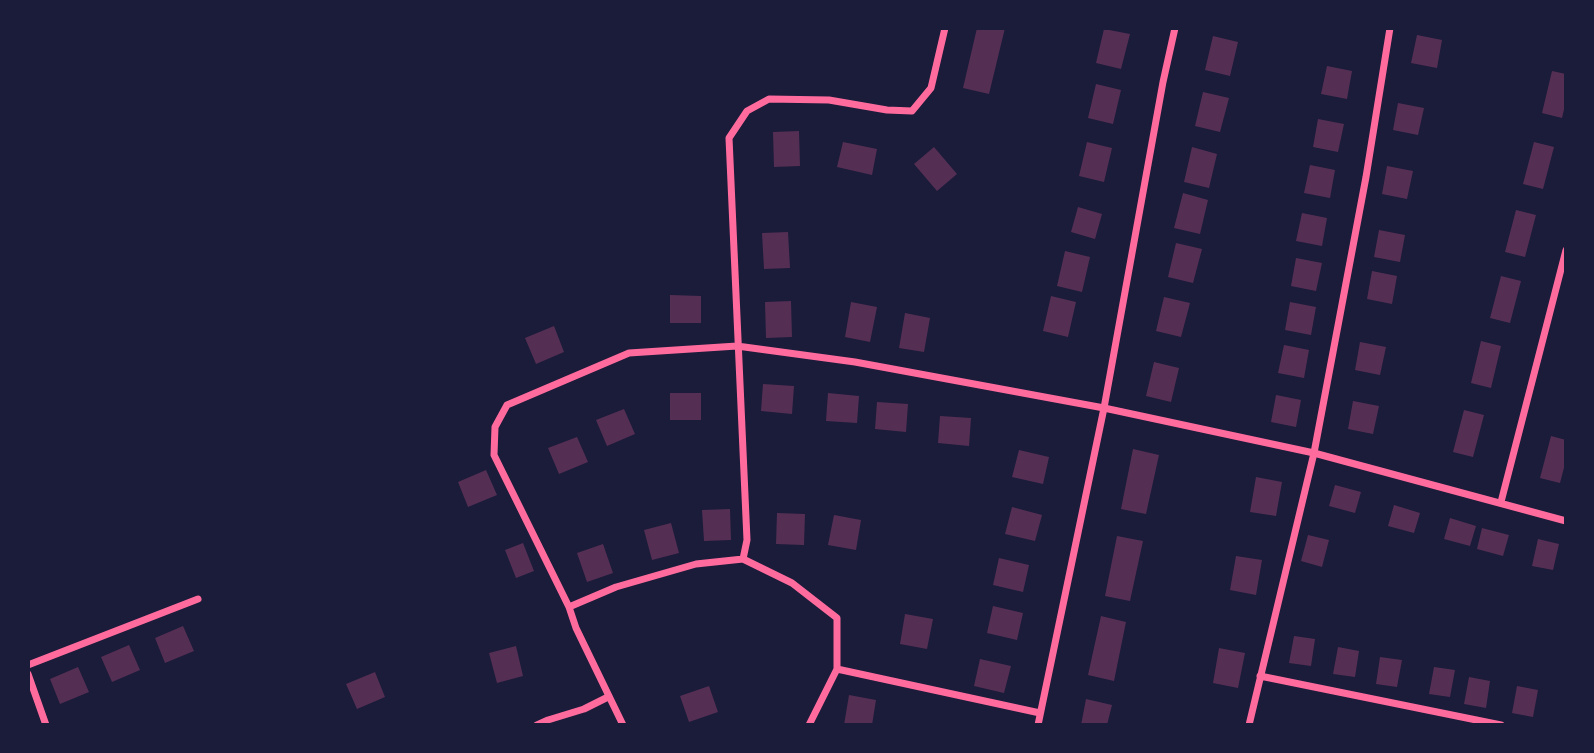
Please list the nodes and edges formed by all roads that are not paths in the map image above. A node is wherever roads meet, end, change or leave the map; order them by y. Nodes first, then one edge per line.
1 (945, 28) edge
2 (1175, 28) edge
3 (1390, 28) edge
4 (1566, 250) edge
5 (737, 346) junction
6 (1104, 408) junction
7 (1314, 453) junction
8 (1501, 502) junction
9 (1566, 521) edge
10 (743, 559) junction
11 (198, 599) dead end
12 (569, 607) junction
13 (28, 665) edge
14 (837, 669) junction
15 (28, 674) edge
16 (1260, 676) junction
17 (608, 697) junction
18 (1040, 713) junction
19 (46, 725) edge
20 (537, 725) edge
21 (622, 725) edge
22 (809, 725) edge
23 (1038, 725) edge
24 (1249, 725) edge
25 (1501, 725) edge

1 - 5 street
2 - 6 street
3 - 7 street
4 - 8 street
5 - 6 street
5 - 10 street
5 - 12 street
6 - 7 street
6 - 18 street
7 - 8 street
7 - 16 street
8 - 9 street
10 - 12 street
10 - 14 street
11 - 13 street
12 - 17 street
14 - 18 street
14 - 22 street
15 - 19 street
16 - 24 street
16 - 25 street
17 - 20 street
17 - 21 street
18 - 23 street

